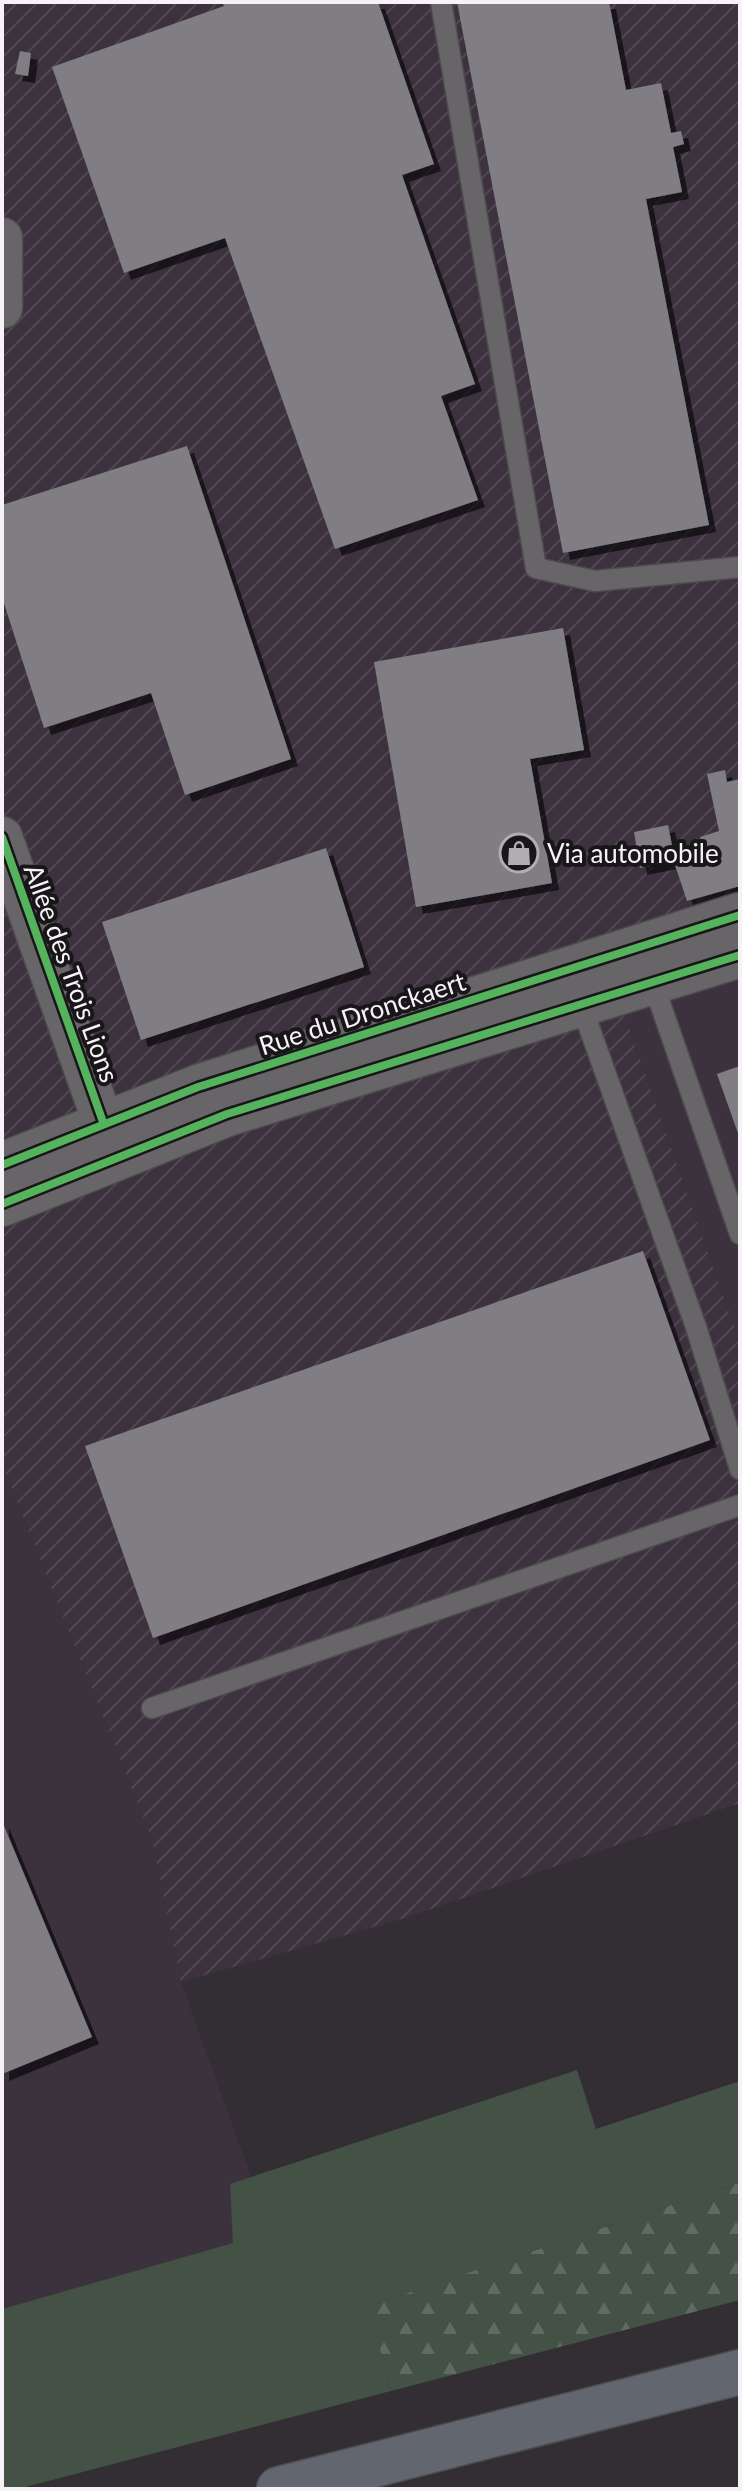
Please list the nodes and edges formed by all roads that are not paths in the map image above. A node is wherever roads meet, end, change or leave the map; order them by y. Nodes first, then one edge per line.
1 (441, 2) edge
2 (2, 238) edge
3 (2, 308) edge
4 (740, 567) edge
5 (2, 837) edge
6 (740, 915) edge
7 (740, 955) edge
8 (647, 964) junction
9 (574, 987) junction
10 (103, 1122) junction
11 (2, 1165) edge
12 (2, 1204) edge
13 (740, 1234) edge
14 (740, 1469) edge
15 (740, 1505) edge
16 (152, 1708) dead end
17 (740, 2365) edge
18 (740, 2372) edge
19 (682, 2388) junction
20 (279, 2489) edge

1 - 4 lane
2 - 3 street
5 - 10 street, Allée des Trois Lions
6 - 8 main road, Rue du Dronckaert
7 - 8 main road, Rue du Dronckaert
8 - 9 main road, Rue du Dronckaert
8 - 13 lane
9 - 10 main road, Rue du Dronckaert
9 - 12 main road, Rue du Dronckaert
9 - 14 lane
10 - 11 main road, Rue du Dronckaert
15 - 16 lane
17 - 19 highway
18 - 19 highway
19 - 20 highway

